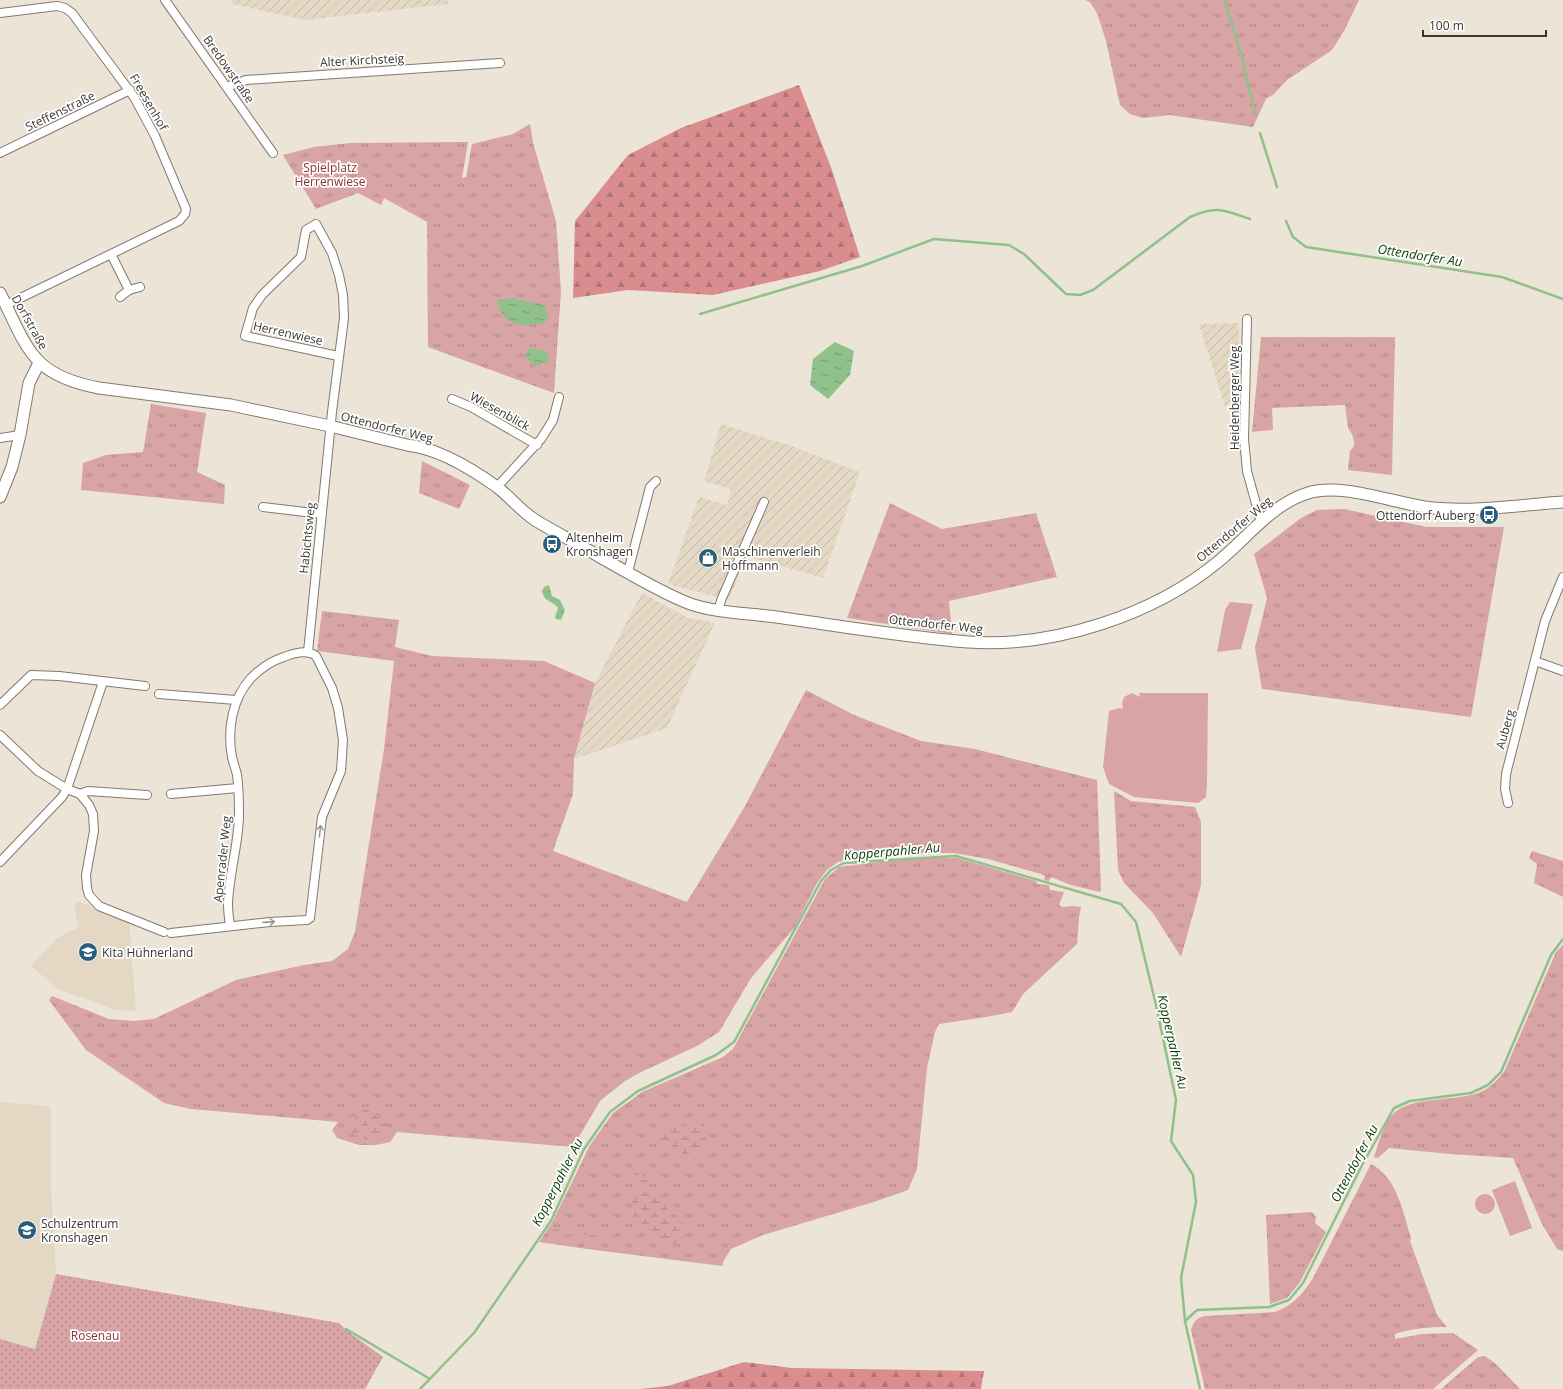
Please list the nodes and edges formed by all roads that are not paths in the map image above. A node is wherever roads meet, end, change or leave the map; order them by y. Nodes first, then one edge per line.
1 (165, 0) edge
2 (0, 13) edge
3 (500, 63) dead end
4 (227, 87) junction
5 (130, 90) junction
6 (0, 153) edge
7 (273, 153) dead end
8 (111, 254) junction
9 (140, 287) dead end
10 (129, 290) junction
11 (0, 293) edge
12 (120, 297) dead end
13 (6, 305) junction
14 (1247, 320) dead end
15 (338, 356) junction
16 (39, 363) junction
17 (559, 397) dead end
18 (452, 399) dead end
19 (330, 426) junction
20 (20, 435) junction
21 (0, 438) edge
22 (537, 445) junction
23 (656, 481) dead end
24 (497, 487) junction
25 (0, 497) edge
26 (764, 502) dead end
27 (1563, 502) edge
28 (263, 507) dead end
29 (322, 514) junction
30 (1261, 522) junction
31 (628, 572) junction
32 (1563, 577) edge
33 (718, 610) junction
34 (308, 652) junction
35 (1535, 661) junction
36 (1563, 671) edge
37 (103, 682) junction
38 (145, 686) dead end
39 (159, 694) dead end
40 (236, 700) junction
41 (0, 705) edge
42 (0, 735) edge
43 (238, 788) junction
44 (67, 789) junction
45 (80, 794) junction
46 (171, 794) dead end
47 (147, 795) dead end
48 (1508, 803) dead end
49 (0, 862) edge
50 (230, 926) junction

1 - 4 street, Bredowstraße
2 - 5 street, Freesenhof
3 - 4 street, Alter Kirchsteig
4 - 7 street, Bredowstraße
5 - 6 street, Steffenstraße
5 - 8 street, Freesenhof
8 - 10 street
8 - 13 street
9 - 10 street
10 - 12 street
11 - 13 main road, Dorfstraße
13 - 16 main road, Dorfstraße
14 - 30 street, Heidenberger Weg
15 - 15 street, Herrenwiese
15 - 19 street, Herrenwiese
16 - 19 main road, Ottendorfer Weg
16 - 20 main road
17 - 22 street, Wiesenblick
18 - 22 street, Wiesenblick
19 - 24 main road, Ottendorfer Weg
19 - 29 street, Habichtsweg
20 - 21 street
20 - 25 main road
22 - 24 street, Wiesenblick
23 - 31 street
24 - 31 main road, Ottendorfer Weg
26 - 33 street
27 - 30 main road, Ottendorfer Weg
28 - 29 street
29 - 34 street, Habichtsweg
30 - 33 main road, Ottendorfer Weg
31 - 33 main road, Ottendorfer Weg
32 - 35 street, Auberg
34 - 40 street, Apenrader Weg
50 -> 34 street
35 - 36 street
35 - 48 street, Auberg
37 - 38 street
37 - 41 street
37 - 44 street
39 - 40 street
40 - 43 street, Apenrader Weg
42 - 44 street
43 - 46 street
43 - 50 street, Apenrader Weg
44 - 45 street
44 - 49 street
45 - 47 street
45 - 50 street

